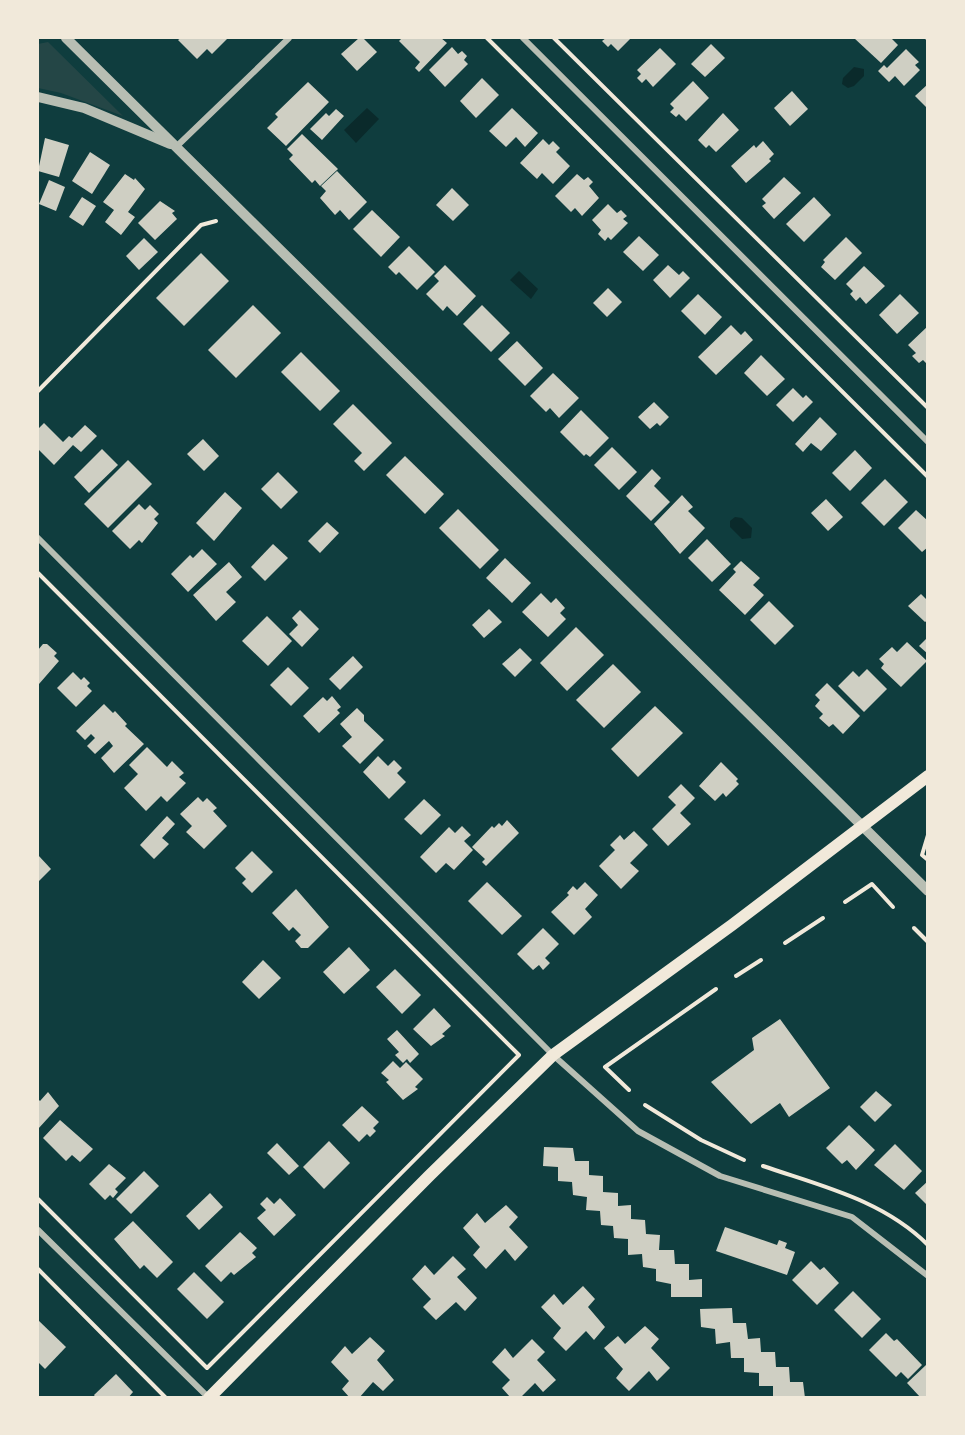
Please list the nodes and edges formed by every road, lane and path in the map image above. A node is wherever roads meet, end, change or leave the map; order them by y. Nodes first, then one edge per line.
1 (66, 38) edge
2 (289, 38) edge
3 (487, 38) edge
4 (523, 38) edge
5 (554, 38) edge
6 (38, 97) edge
7 (176, 147) junction
8 (216, 221) dead end
9 (38, 390) edge
10 (927, 408) edge
11 (927, 442) edge
12 (927, 477) edge
13 (38, 538) edge
14 (38, 573) edge
15 (927, 776) edge
16 (863, 826) junction
17 (927, 835) edge
18 (927, 860) edge
19 (927, 891) edge
20 (845, 902) dead end
21 (893, 907) dead end
22 (824, 918) dead end
23 (914, 928) dead end
24 (927, 942) edge
25 (785, 943) dead end
26 (760, 960) dead end
27 (736, 976) dead end
28 (716, 989) dead end
29 (553, 1055) junction
30 (628, 1090) dead end
31 (645, 1105) dead end
32 (744, 1160) dead end
33 (763, 1166) dead end
34 (38, 1199) edge
35 (38, 1230) edge
36 (927, 1245) edge
37 (38, 1269) edge
38 (927, 1276) edge
39 (166, 1398) edge
40 (209, 1398) edge

1 - 7 street
2 - 7 street
3 - 12 path
4 - 11 street
5 - 10 path
6 - 7 street
7 - 16 street
8 - 9 path
13 - 29 street
14 - 34 path
15 - 16 main road
16 - 19 street
16 - 29 main road
17 - 18 path
20 - 21 path
22 - 25 path
23 - 24 path
26 - 27 path
28 - 30 path
29 - 38 street
29 - 40 main road
31 - 32 path
33 - 36 path
35 - 40 street
37 - 39 path

